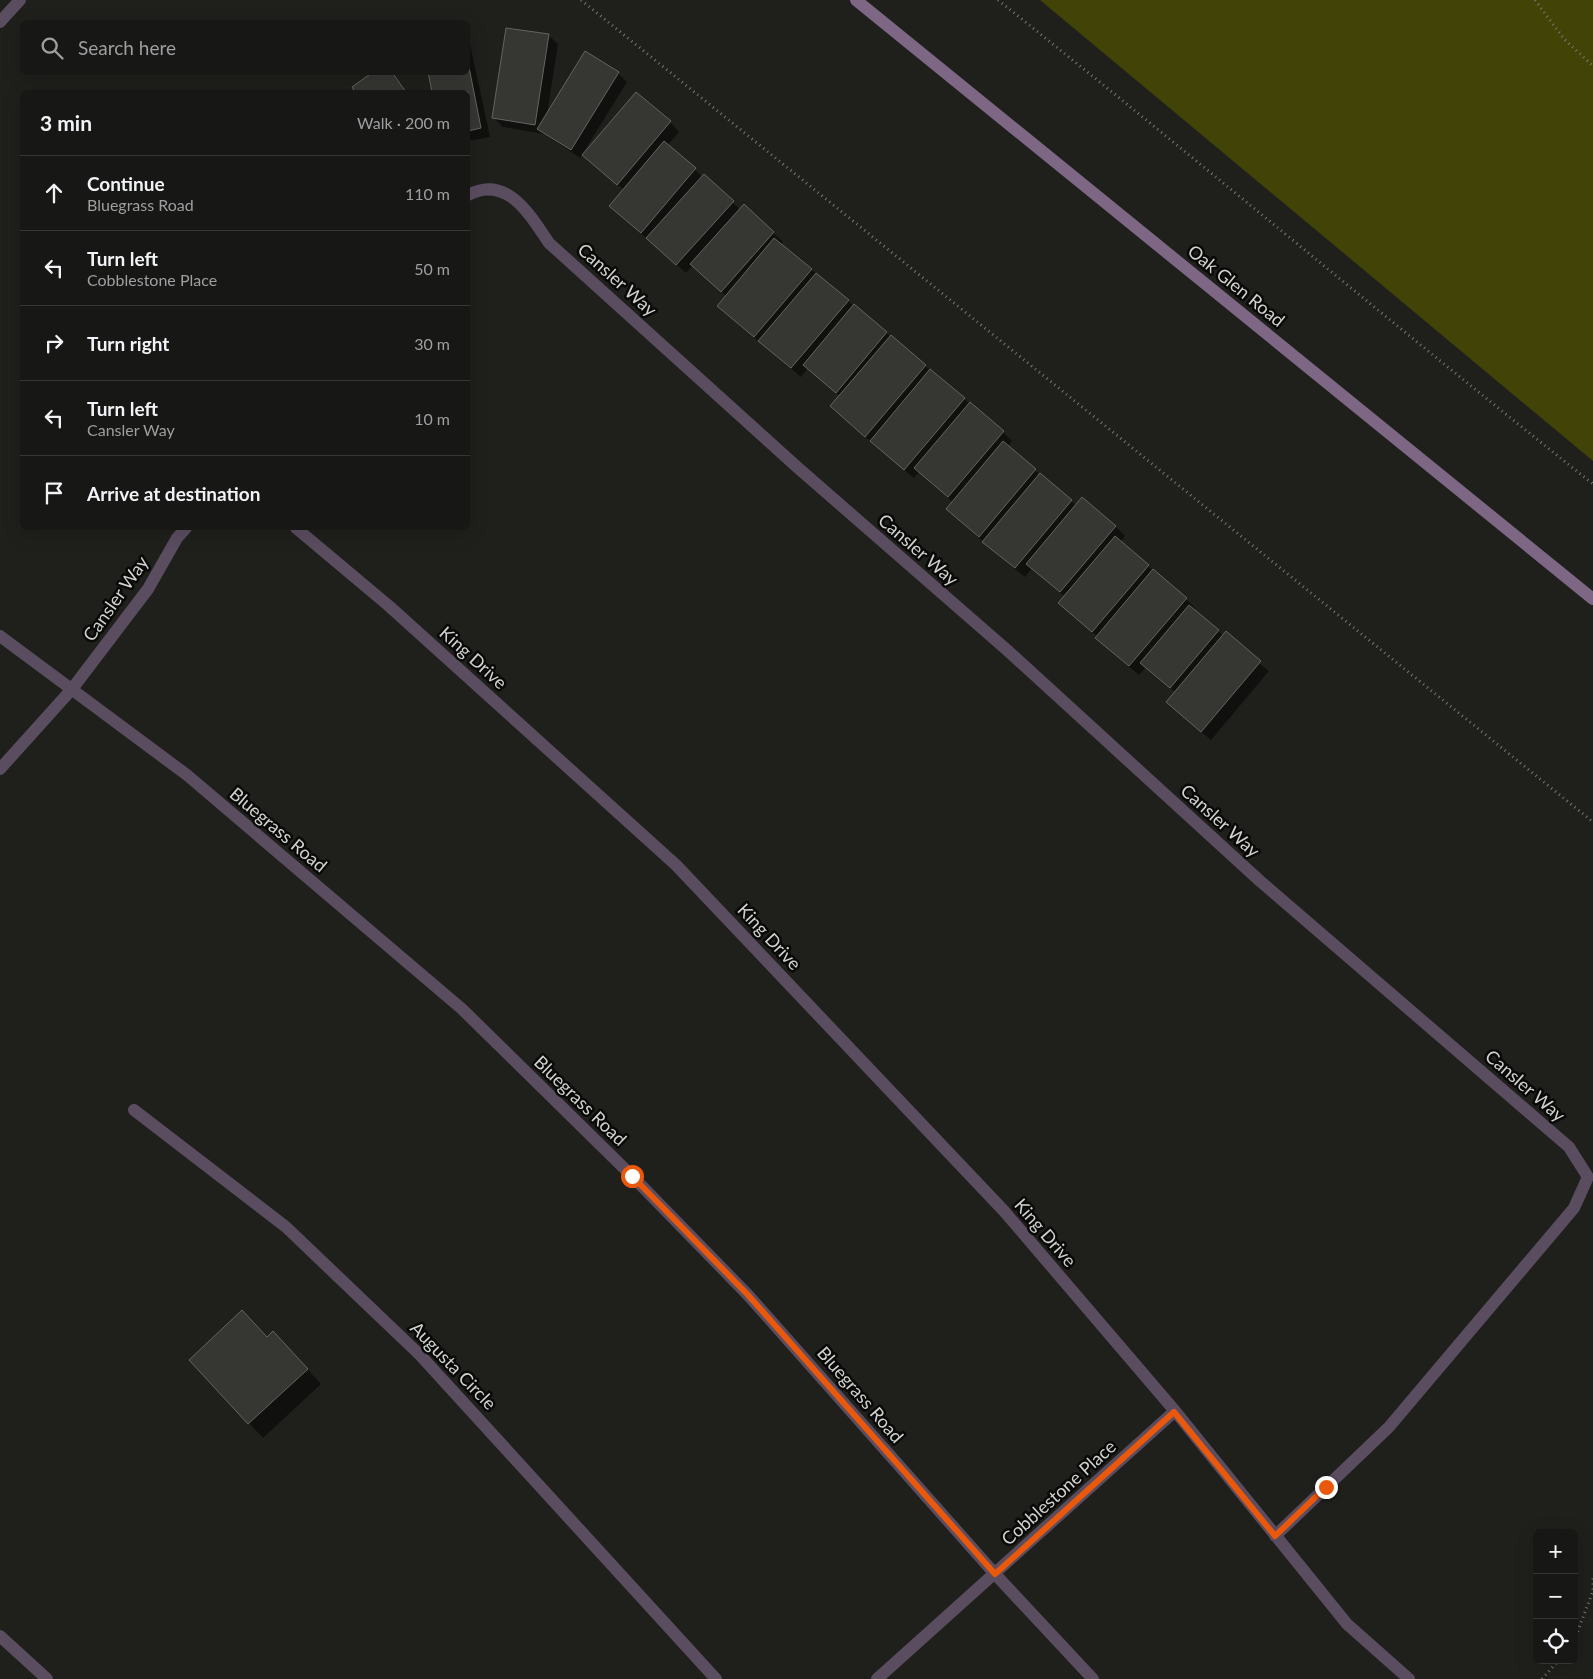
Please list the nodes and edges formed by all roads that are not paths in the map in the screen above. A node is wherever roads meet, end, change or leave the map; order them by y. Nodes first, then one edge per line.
1 (20, 0) edge
2 (856, 0) edge
3 (0, 22) edge
4 (470, 193) edge
5 (184, 530) edge
6 (298, 530) edge
7 (1593, 599) edge
8 (0, 636) edge
9 (72, 689) junction
10 (0, 769) edge
11 (134, 1110) dead end
12 (1174, 1412) junction
13 (1275, 1536) junction
14 (995, 1574) junction
15 (0, 1636) edge
16 (47, 1679) edge
17 (716, 1679) edge
18 (876, 1679) edge
19 (1093, 1679) edge
20 (1409, 1679) edge

1 - 3 street
2 - 7 main road, Oak Glen Road
4 - 13 street, Cansler Way
5 - 9 street, Cansler Way
6 - 12 street, King Drive
8 - 9 street, Bluegrass Road
9 - 10 street, Cansler Way
9 - 14 street, Bluegrass Road
11 - 17 street, Augusta Circle
12 - 13 street, King Drive
12 - 14 street, Cobblestone Place
13 - 20 street, King Drive
14 - 18 street, Cobblestone Place
14 - 19 street, Bluegrass Road
15 - 16 street

